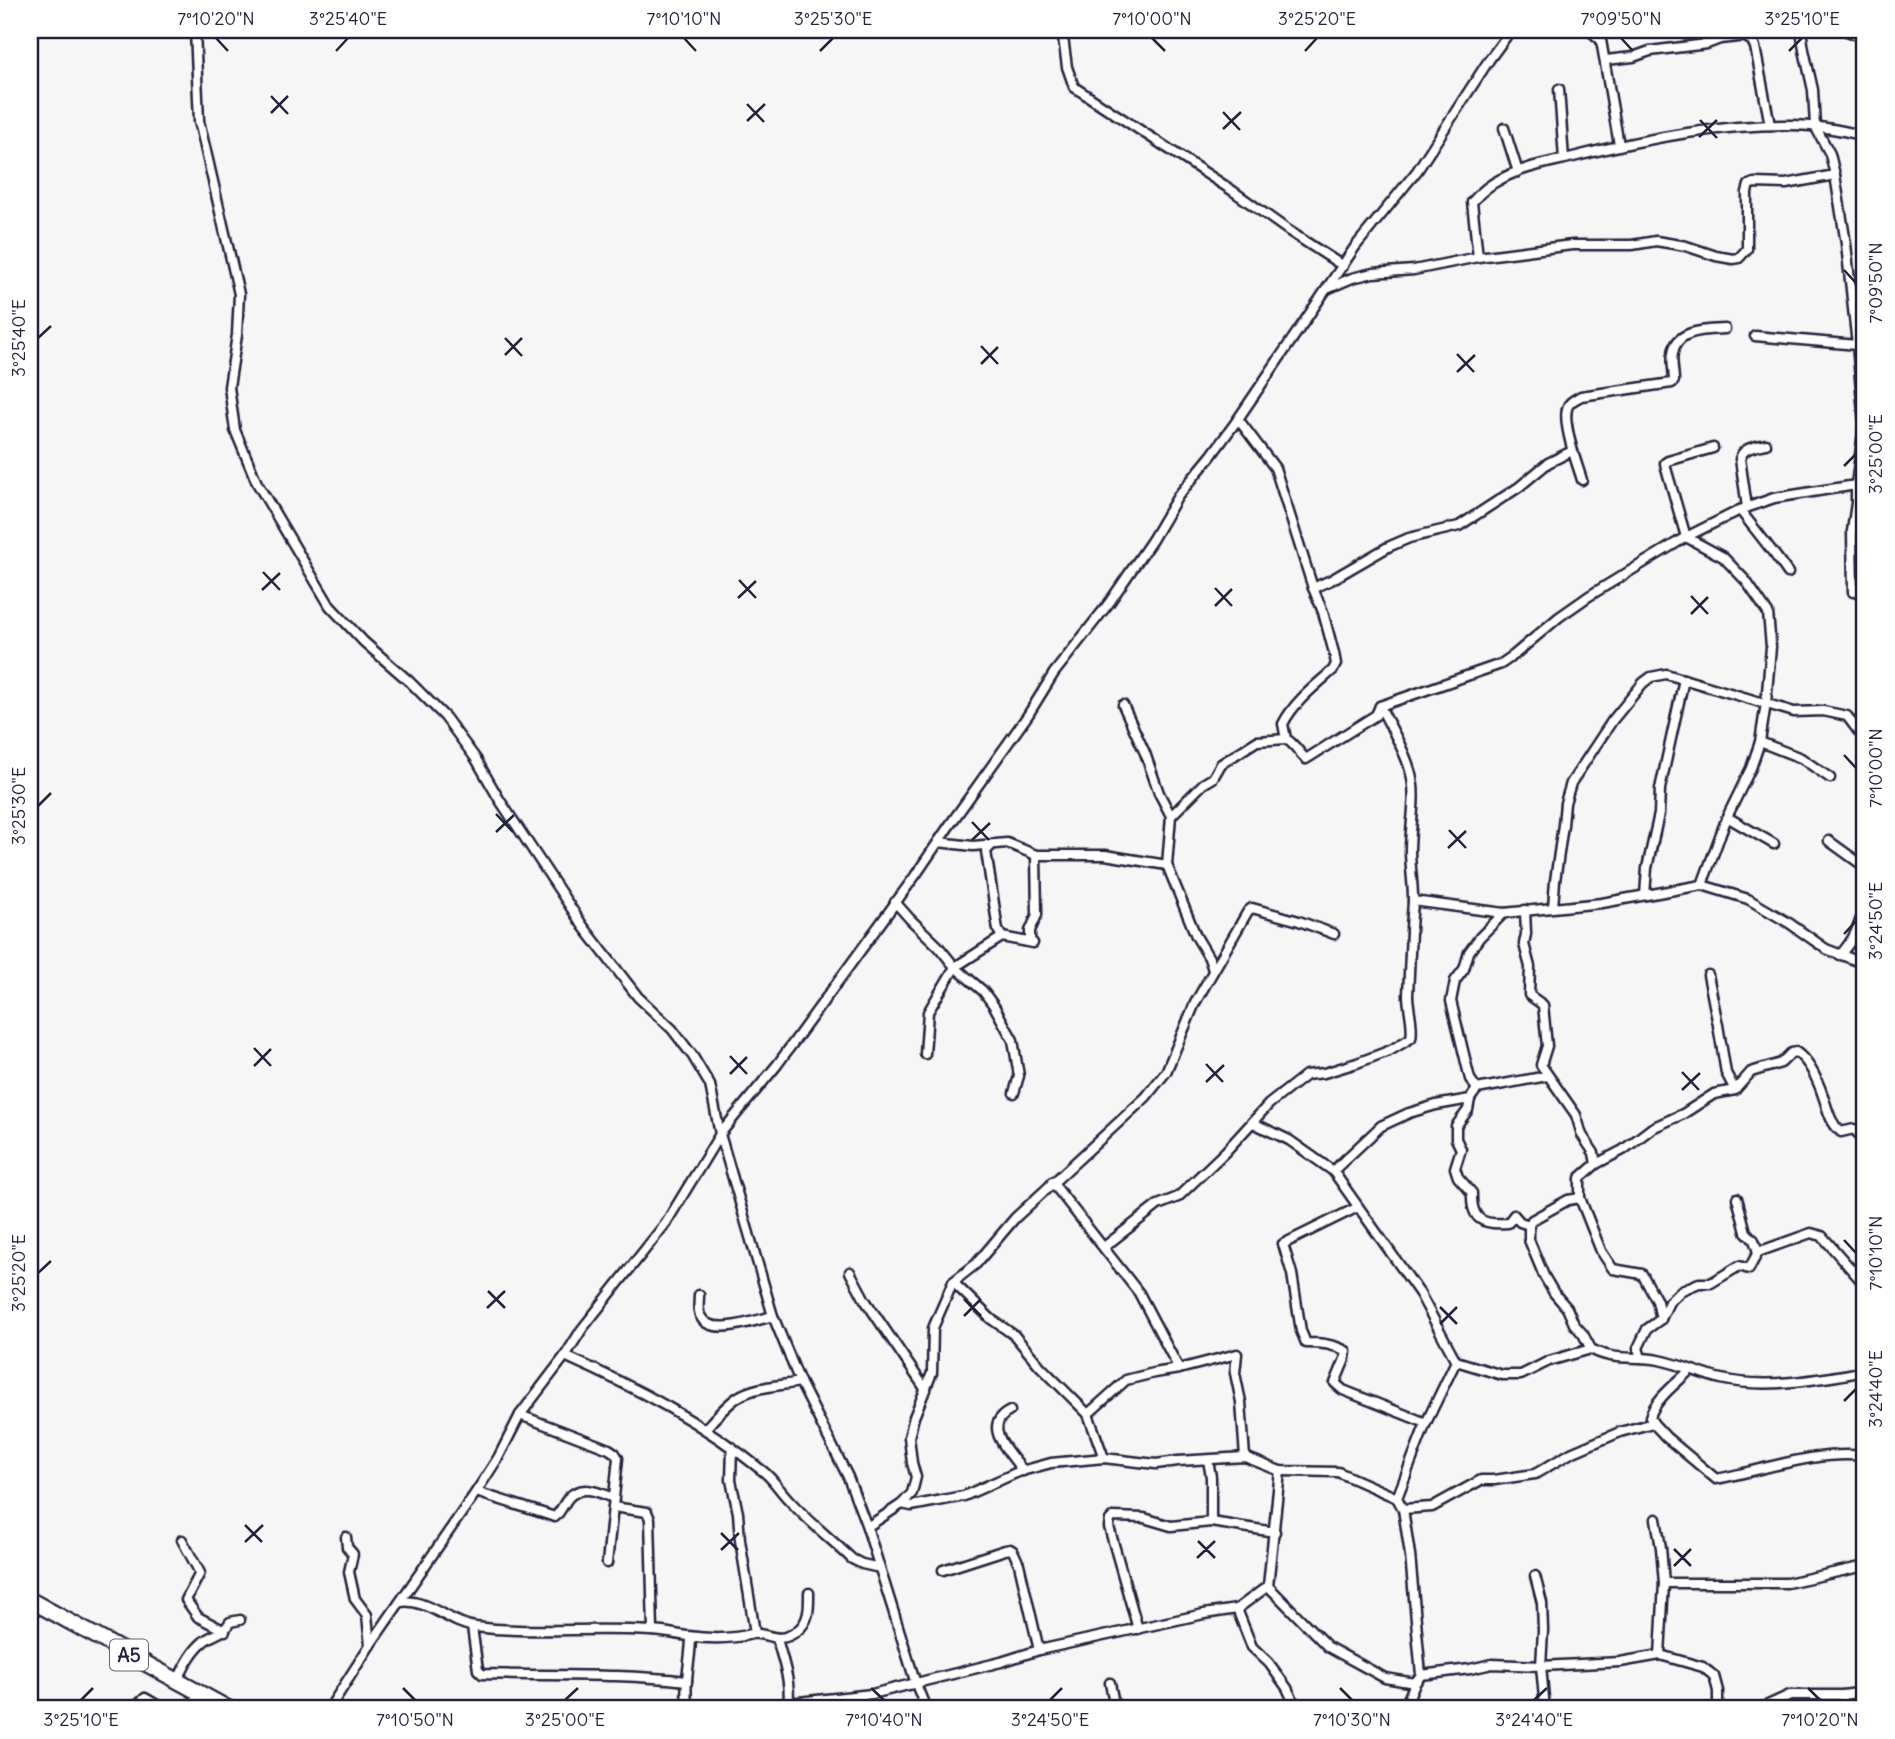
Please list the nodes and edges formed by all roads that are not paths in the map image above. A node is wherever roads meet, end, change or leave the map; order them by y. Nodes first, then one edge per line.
1 (195, 30) edge
2 (1062, 30) edge
3 (1511, 30) edge
4 (1589, 30) edge
5 (1801, 30) edge
6 (1844, 30) edge
7 (1865, 38) edge
8 (1606, 60) junction
9 (1559, 89) dead end
10 (1770, 125) junction
11 (1815, 126) junction
12 (1504, 128) dead end
13 (1865, 136) edge
14 (1619, 145) junction
15 (1564, 159) junction
16 (1518, 172) junction
17 (1835, 175) junction
18 (1478, 257) junction
19 (1343, 266) junction
20 (1328, 289) junction
21 (1725, 328) dead end
22 (1755, 336) dead end
23 (1857, 345) junction
24 (1238, 419) junction
25 (1865, 424) edge
26 (1766, 444) dead end
27 (1713, 448) dead end
28 (1573, 451) junction
29 (1582, 480) dead end
30 (1856, 485) junction
31 (1861, 503) edge
32 (1743, 509) junction
33 (1686, 537) junction
34 (1788, 573) dead end
35 (1313, 588) junction
36 (1853, 592) dead end
37 (1684, 679) junction
38 (1766, 703) junction
39 (1123, 705) dead end
40 (1380, 706) junction
41 (1286, 739) junction
42 (1865, 740) edge
43 (1760, 742) junction
44 (1830, 778) dead end
45 (1171, 816) junction
46 (1727, 817) junction
47 (1829, 841) dead end
48 (938, 842) junction
49 (1774, 844) dead end
50 (992, 845) junction
51 (1036, 855) junction
52 (1167, 865) junction
53 (1865, 867) edge
54 (1702, 885) junction
55 (1645, 895) junction
56 (1413, 901) junction
57 (895, 902) junction
58 (1865, 906) edge
59 (1553, 907) junction
60 (1525, 910) junction
61 (1504, 913) junction
62 (1334, 934) dead end
63 (1002, 937) junction
64 (1840, 955) junction
65 (1865, 964) edge
66 (954, 967) junction
67 (1213, 970) junction
68 (1708, 975) dead end
69 (925, 1054) dead end
70 (1548, 1076) junction
71 (1477, 1089) junction
72 (1735, 1090) junction
73 (1014, 1093) dead end
74 (1470, 1099) junction
75 (1253, 1123) junction
76 (720, 1134) junction
77 (1865, 1141) edge
78 (1596, 1164) junction
79 (1333, 1171) junction
80 (1052, 1182) junction
81 (1580, 1198) junction
82 (1737, 1198) dead end
83 (1358, 1208) junction
84 (1529, 1226) junction
85 (1104, 1247) junction
86 (1758, 1252) junction
87 (850, 1272) dead end
88 (953, 1282) junction
89 (1865, 1285) edge
90 (699, 1295) dead end
91 (773, 1316) junction
92 (1661, 1319) junction
93 (1591, 1349) junction
94 (565, 1356) junction
95 (1641, 1358) junction
96 (1865, 1360) edge
97 (1455, 1361) junction
98 (1179, 1369) junction
99 (1690, 1370) junction
100 (1863, 1373) edge
101 (800, 1382) junction
102 (926, 1390) junction
103 (1010, 1411) dead end
104 (1088, 1414) junction
105 (520, 1415) junction
106 (1426, 1423) junction
107 (1653, 1423) junction
108 (705, 1429) junction
109 (732, 1447) junction
110 (1865, 1456) edge
111 (1245, 1457) junction
112 (1104, 1458) junction
113 (1208, 1460) junction
114 (1023, 1471) junction
115 (1280, 1471) junction
116 (477, 1492) junction
117 (1397, 1499) junction
118 (613, 1502) junction
119 (902, 1504) junction
120 (1403, 1509) junction
121 (1656, 1519) dead end
122 (1211, 1522) junction
123 (867, 1527) junction
124 (1275, 1532) junction
125 (346, 1537) dead end
126 (182, 1540) dead end
127 (607, 1563) dead end
128 (1865, 1566) edge
129 (880, 1568) junction
130 (943, 1570) dead end
131 (1535, 1576) dead end
132 (1664, 1583) junction
133 (1268, 1586) junction
134 (809, 1593) dead end
135 (401, 1602) junction
136 (32, 1604) edge
137 (1237, 1609) junction
138 (240, 1620) dead end
139 (472, 1627) junction
140 (1138, 1629) junction
141 (225, 1631) junction
142 (653, 1631) junction
143 (755, 1633) junction
144 (691, 1637) junction
145 (777, 1639) junction
146 (370, 1645) junction
147 (1039, 1650) junction
148 (1660, 1655) junction
149 (1541, 1666) junction
150 (1418, 1679) junction
151 (177, 1681) junction
152 (687, 1681) junction
153 (1110, 1683) dead end
154 (916, 1684) junction
155 (1865, 1692) edge
156 (200, 1694) junction
157 (1843, 1695) junction
158 (788, 1706) edge
159 (133, 1709) edge
160 (164, 1709) edge
161 (188, 1709) edge
162 (229, 1709) edge
163 (329, 1709) edge
164 (688, 1709) edge
165 (926, 1709) edge
166 (1115, 1709) edge
167 (1297, 1709) edge
168 (1404, 1709) edge
169 (1545, 1709) edge
170 (1715, 1709) edge
171 (1752, 1709) edge
172 (1843, 1709) edge

1 - 76 street
2 - 19 street
3 - 19 street
4 - 8 street
5 - 11 street
6 - 7 street
8 - 10 street
8 - 14 street
9 - 15 street
10 - 11 street
10 - 14 street
11 - 13 street
11 - 17 street
12 - 16 street
14 - 15 street
15 - 16 street
16 - 18 street
17 - 18 street
17 - 23 street
18 - 20 street
19 - 20 street
20 - 24 street
21 - 28 street
22 - 23 street
23 - 25 street
24 - 35 street
24 - 48 street
25 - 30 street
26 - 32 street
27 - 33 street
28 - 29 street
28 - 35 street
30 - 31 street
30 - 32 street
31 - 36 street
32 - 33 street
32 - 34 street
33 - 38 street
33 - 40 street
35 - 41 street
37 - 38 street
37 - 55 street
37 - 59 street
38 - 42 street
38 - 43 street
39 - 45 street
40 - 41 street
40 - 56 street
41 - 45 street
43 - 44 street
43 - 46 street
45 - 52 street
46 - 49 street
46 - 54 street
47 - 53 street
48 - 50 street
48 - 57 street
50 - 51 street
50 - 63 street
51 - 52 street
51 - 63 street
52 - 67 street
54 - 55 street
54 - 64 street
55 - 59 street
56 - 61 street
56 - 75 street
57 - 66 street
57 - 76 street
58 - 64 street
59 - 60 street
60 - 61 street
60 - 70 street
61 - 71 street
62 - 67 street
63 - 66 street
64 - 65 street
66 - 69 street
66 - 73 street
67 - 80 street
68 - 72 street
70 - 71 street
70 - 78 street
71 - 74 street
72 - 77 street
72 - 78 street
74 - 79 street
74 - 84 street
75 - 79 street
75 - 85 street
76 - 91 street
76 - 94 street
78 - 81 street
79 - 83 street
80 - 85 street
80 - 88 street
81 - 84 street
81 - 92 street
82 - 86 street
83 - 97 street
83 - 106 street
84 - 93 street
85 - 98 street
86 - 89 street
86 - 92 street
87 - 102 street
88 - 102 street
88 - 104 street
90 - 91 street
91 - 101 street
92 - 95 street
93 - 95 street
93 - 97 street
94 - 105 street
94 - 108 street
95 - 99 street
96 - 100 street
97 - 106 street
98 - 104 street
98 - 111 street
99 - 100 street
99 - 107 street
101 - 108 street
101 - 123 street
102 - 119 street
103 - 114 street
104 - 112 street
105 - 116 street
105 - 118 street
106 - 117 street
107 - 110 street
107 - 120 street
108 - 109 street
109 - 129 street
109 - 143 street
111 - 113 street
111 - 115 street
112 - 113 street
112 - 114 street
113 - 122 street
114 - 119 street
115 - 117 street
115 - 124 street
116 - 118 street
116 - 135 street
117 - 120 street
118 - 127 street
118 - 142 street
119 - 123 street
120 - 150 street
121 - 132 street
122 - 124 street
122 - 140 street
123 - 129 street
124 - 133 street
125 - 146 street
126 - 141 street
128 - 132 street
129 - 154 street
130 - 147 street
131 - 149 street
132 - 148 street
133 - 137 street
133 - 150 street
134 - 145 street
135 - 139 street
135 - 146 street
136 - 151 highway, A5
137 - 140 street
137 - 167 street
138 - 141 street
139 - 142 street
139 - 152 street
140 - 147 street
141 - 151 street
142 - 144 street
143 - 144 street
143 - 145 street
144 - 152 street
145 - 158 street
146 - 163 street
147 - 154 street
148 - 149 street
148 - 170 street
149 - 150 street
149 - 169 street
150 - 168 street
151 - 156 highway, A5
152 - 164 street
153 - 166 street
154 - 158 street
154 - 165 street
155 - 157 street
156 - 161 street
156 - 162 highway, A5
157 - 171 street
157 - 172 street
159 - 160 street

